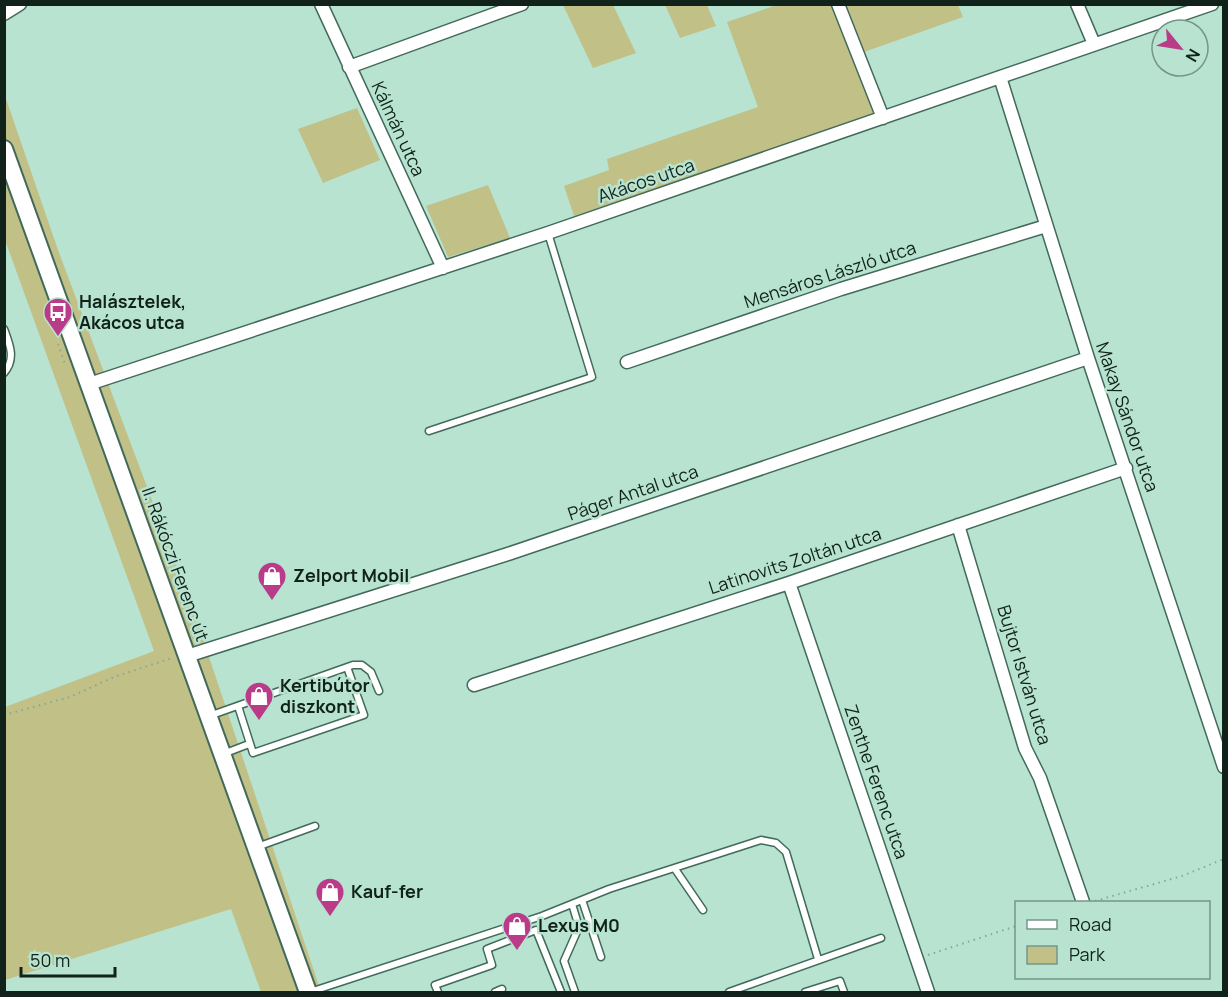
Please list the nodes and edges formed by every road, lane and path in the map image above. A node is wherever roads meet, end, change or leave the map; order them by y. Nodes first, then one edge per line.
1 (20, 4) edge
2 (321, 4) edge
3 (522, 4) edge
4 (838, 4) edge
5 (1077, 4) edge
6 (1212, 4) edge
7 (4, 14) edge
8 (1094, 44) junction
9 (349, 67) junction
10 (1000, 77) junction
11 (883, 118) junction
12 (4, 149) edge
13 (1046, 226) junction
14 (548, 233) junction
15 (443, 268) junction
16 (4, 329) edge
17 (1088, 358) junction
18 (627, 362) dead end
19 (4, 373) edge
20 (89, 384) junction
21 (429, 431) dead end
22 (1126, 468) junction
23 (958, 525) junction
24 (789, 583) junction
25 (187, 655) junction
26 (348, 667) junction
27 (474, 685) dead end
28 (379, 691) dead end
29 (238, 706) junction
30 (4, 715) edge
31 (209, 716) junction
32 (249, 744) junction
33 (222, 754) junction
34 (1224, 767) edge
35 (315, 826) dead end
36 (256, 847) junction
37 (1224, 859) edge
38 (675, 869) junction
39 (582, 900) junction
40 (1082, 901) edge
41 (1095, 901) edge
42 (572, 904) junction
43 (704, 910) dead end
44 (1015, 927) edge
45 (881, 938) dead end
46 (601, 957) dead end
47 (818, 959) junction
48 (917, 959) junction
49 (502, 989) dead end
50 (815, 991) edge
51 (309, 993) edge
52 (438, 993) edge
53 (495, 993) edge
54 (561, 993) edge
55 (575, 993) edge
56 (729, 993) edge
57 (805, 993) edge
58 (844, 993) edge
59 (928, 993) edge

1 - 7 street
2 - 9 street, Kálmán utca
3 - 9 street
4 - 11 street
5 - 8 street
6 - 8 street, Akácos utca
8 - 10 street, Akácos utca
9 - 15 street, Kálmán utca
10 - 11 street, Akácos utca
10 - 13 street, Makay Sándor utca
11 - 14 street, Akácos utca
12 - 20 main road, II. Rákóczi Ferenc út
13 - 17 street, Makay Sándor utca
13 - 18 street, Mensáros László utca
14 - 15 street, Akácos utca
14 - 21 lane
15 - 20 street, Akácos utca
16 - 19 lane
17 - 22 street, Makay Sándor utca
17 - 25 street, Páger Antal utca
20 - 25 main road, II. Rákóczi Ferenc út
22 - 23 street, Latinovits Zoltán utca
22 - 34 street, Makay Sándor utca
23 - 24 street, Latinovits Zoltán utca
23 - 40 street, Bujtor István utca
24 - 27 street, Latinovits Zoltán utca
24 - 48 street, Zenthe Ferenc utca
25 - 30 path
25 - 31 main road, II. Rákóczi Ferenc út
26 - 28 lane
26 - 29 lane
26 - 32 lane
29 - 31 lane
29 - 32 lane
31 - 33 main road, II. Rákóczi Ferenc út
32 - 33 lane
33 - 36 main road, II. Rákóczi Ferenc út
35 - 36 lane
36 - 51 main road, II. Rákóczi Ferenc út
37 - 41 path
38 - 39 lane
38 - 43 lane
38 - 47 lane
39 - 42 lane
39 - 46 lane
42 - 51 lane
42 - 55 lane
44 - 48 path
45 - 47 lane
47 - 56 lane
48 - 59 street, Zenthe Ferenc utca
49 - 53 lane
50 - 57 lane
50 - 58 lane
52 - 54 lane

